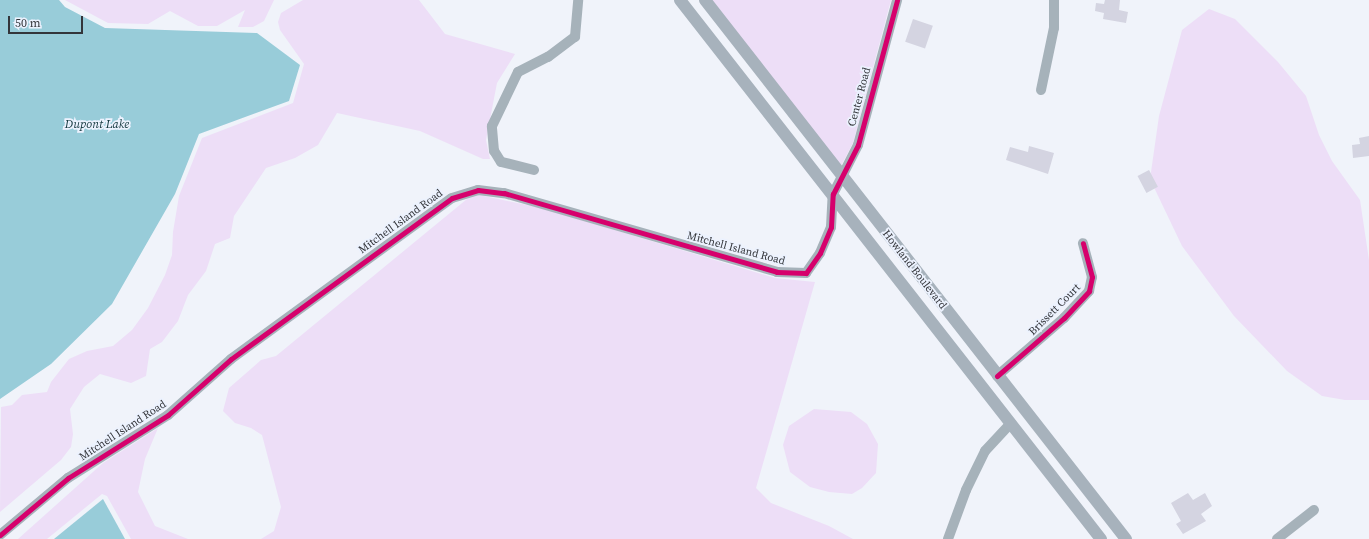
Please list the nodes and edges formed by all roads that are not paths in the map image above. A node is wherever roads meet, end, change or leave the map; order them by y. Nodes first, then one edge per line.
1 (578, 0) edge
2 (680, 0) edge
3 (704, 0) edge
4 (896, 0) edge
5 (1054, 0) edge
6 (1041, 90) dead end
7 (534, 170) dead end
8 (842, 176) junction
9 (832, 194) junction
10 (1083, 243) dead end
11 (998, 376) junction
12 (1011, 423) junction
13 (1314, 510) dead end
14 (0, 535) edge
15 (948, 539) edge
16 (1101, 539) edge
17 (1126, 539) edge
18 (1277, 539) edge

1 - 7 street
2 - 9 main road, Howland Boulevard
3 - 8 main road, Howland Boulevard
4 - 8 street, Center Road
5 - 6 street
8 - 9 street, Center Road
8 - 11 main road, Howland Boulevard
9 - 12 main road, Howland Boulevard
9 - 14 street, Mitchell Island Road
10 - 11 street, Brissett Court
11 - 17 main road, Howland Boulevard
12 - 15 street
12 - 16 main road, Howland Boulevard
13 - 18 street

